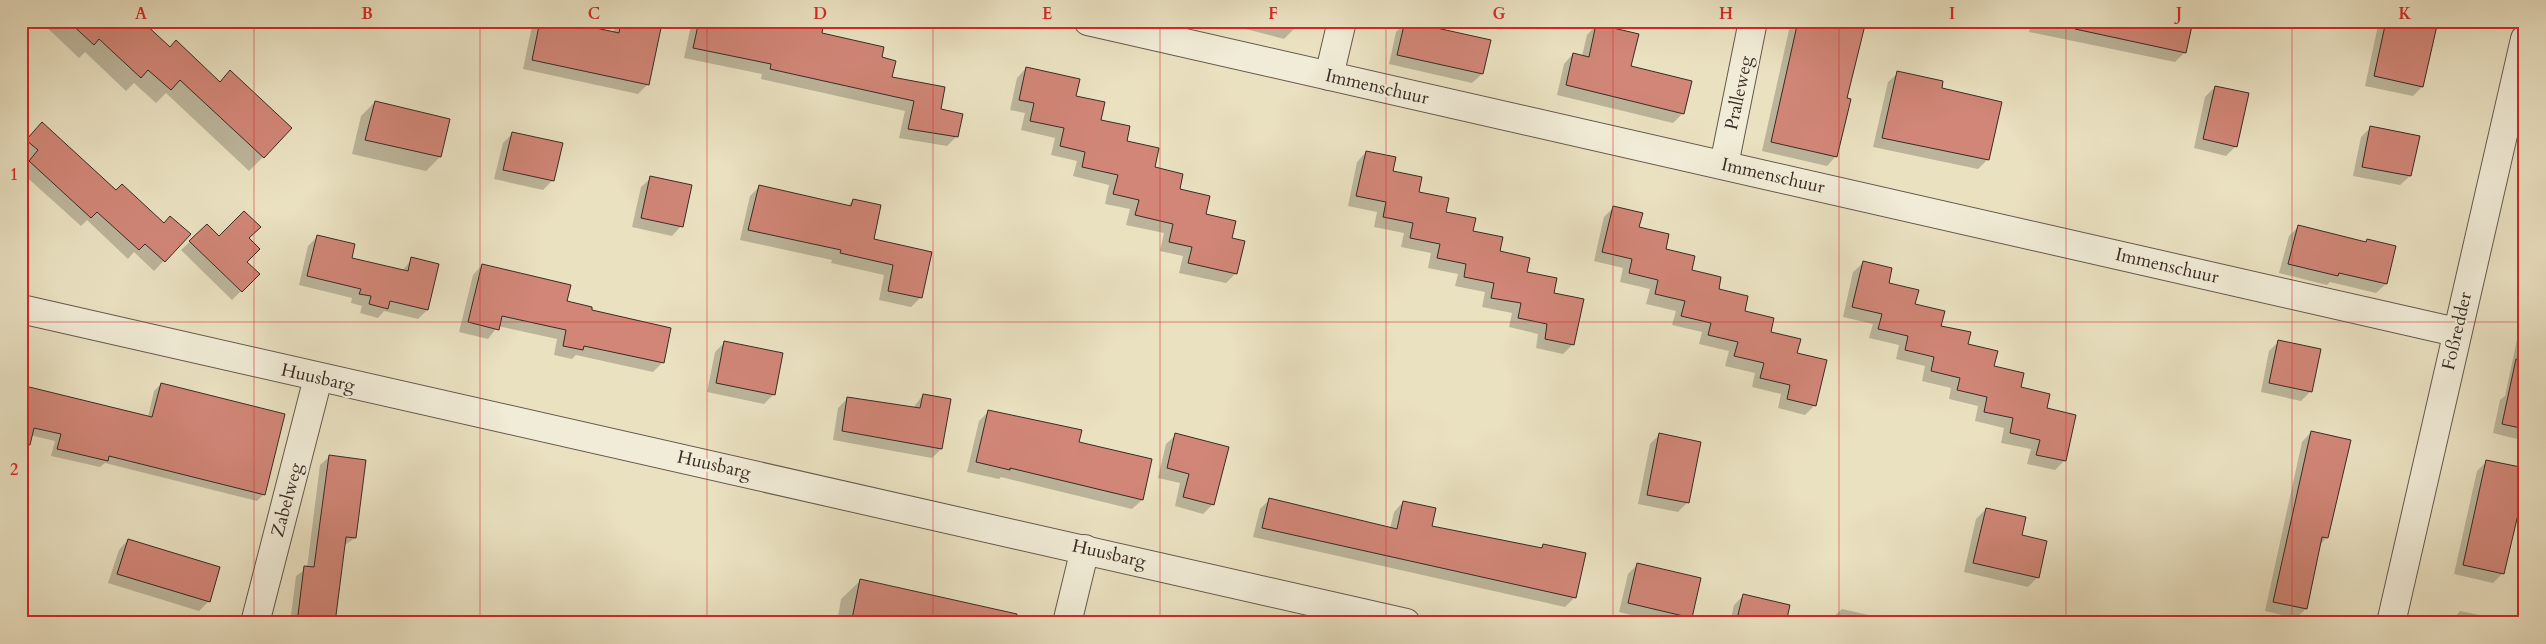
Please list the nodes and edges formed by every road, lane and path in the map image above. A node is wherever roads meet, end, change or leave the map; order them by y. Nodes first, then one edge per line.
1 (1088, 21) edge
2 (1342, 21) edge
3 (1754, 21) edge
4 (2525, 39) edge
5 (1329, 76) junction
6 (1724, 165) junction
7 (21, 309) edge
8 (2456, 332) junction
9 (318, 378) junction
10 (1085, 549) junction
11 (255, 623) edge
12 (1067, 623) edge
13 (1406, 623) edge
14 (2391, 623) edge

1 - 5 street, Immenschuur
2 - 5 street
3 - 6 street, Pralleweg
4 - 8 street, Foßredder
5 - 6 street, Immenschuur
6 - 8 street, Immenschuur
7 - 9 street, Huusbarg
8 - 14 street, Foßredder
9 - 10 street, Huusbarg
9 - 11 street, Zabelweg
10 - 12 street
10 - 13 street, Huusbarg

